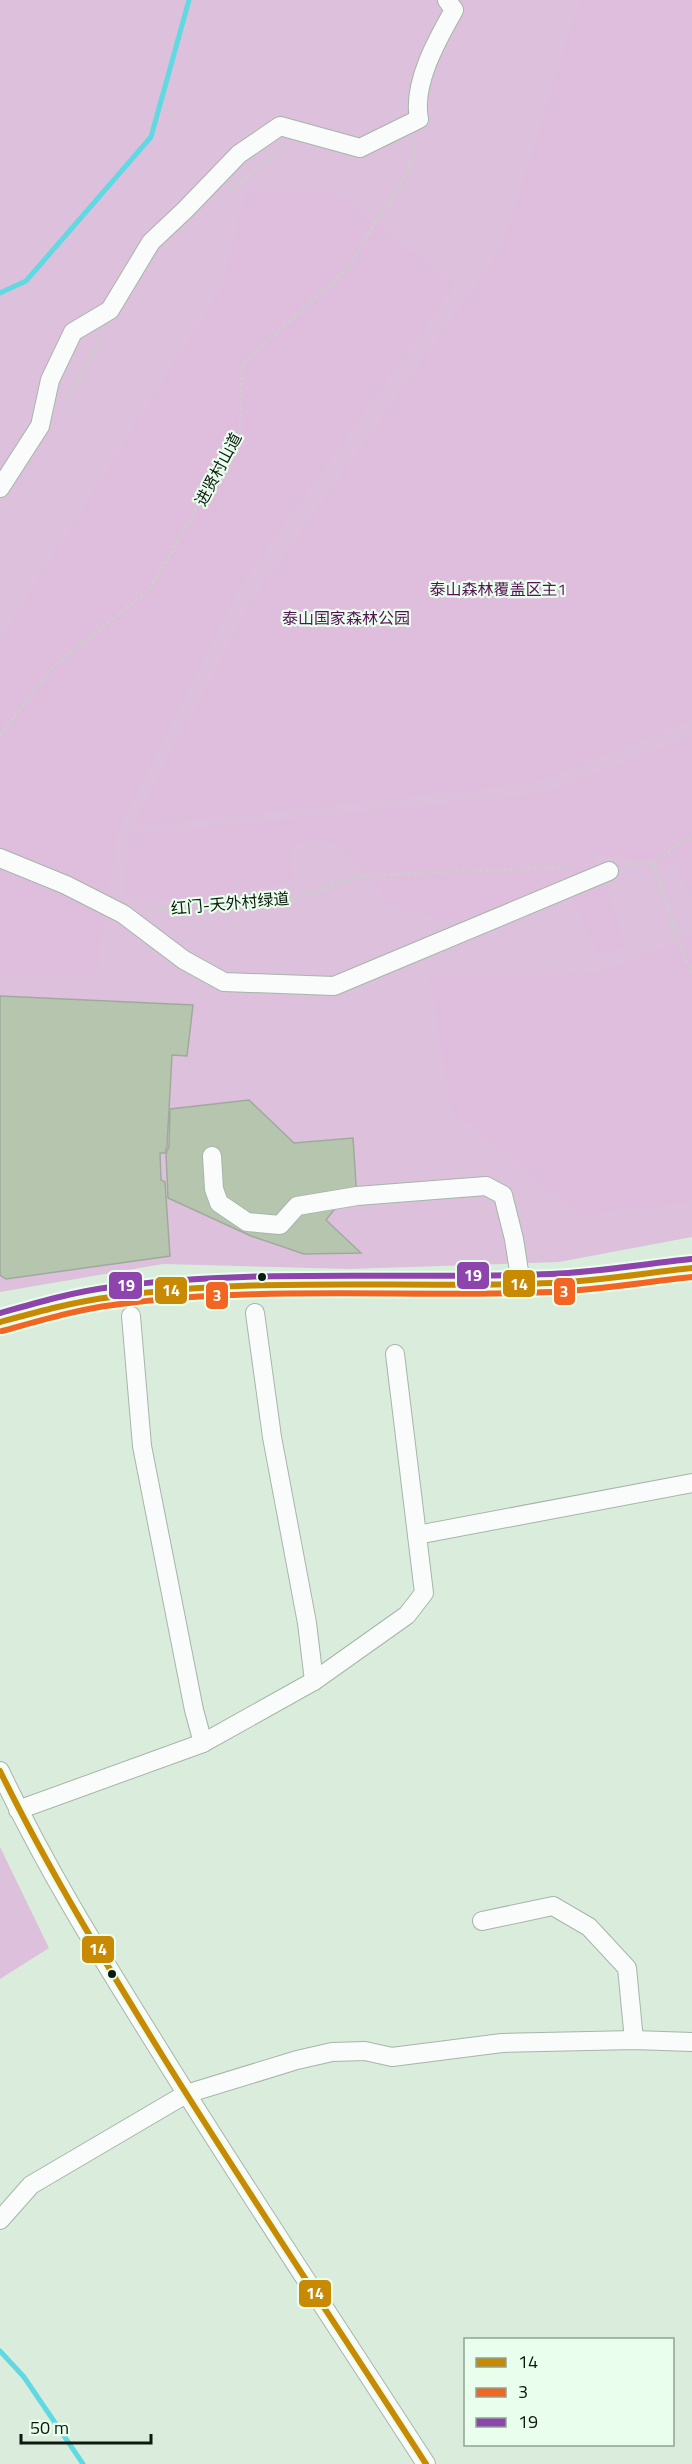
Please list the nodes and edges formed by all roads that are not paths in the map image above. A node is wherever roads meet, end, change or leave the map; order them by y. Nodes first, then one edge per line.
1 (447, 0) edge
2 (0, 488) edge
3 (0, 858) edge
4 (613, 868) road end
5 (212, 1156) dead end
6 (692, 1268) edge
7 (521, 1284) junction
8 (255, 1313) dead end
9 (131, 1316) dead end
10 (0, 1322) edge
11 (395, 1354) dead end
12 (692, 1484) edge
13 (417, 1535) junction
14 (314, 1681) junction
15 (203, 1743) junction
16 (0, 1772) edge
17 (18, 1810) junction
18 (482, 1921) dead end
19 (634, 2040) junction
20 (692, 2042) edge
21 (186, 2094) junction
22 (0, 2220) edge
23 (426, 2464) edge

1 - 2 street
3 - 4 street
5 - 7 street
6 - 7 main road
7 - 10 main road
8 - 14 street
9 - 15 street
11 - 13 street
12 - 13 street
13 - 14 street
14 - 15 street
15 - 17 street
16 - 17 street
17 - 21 street
18 - 19 street
19 - 20 street
19 - 21 street
21 - 22 street
21 - 23 street

